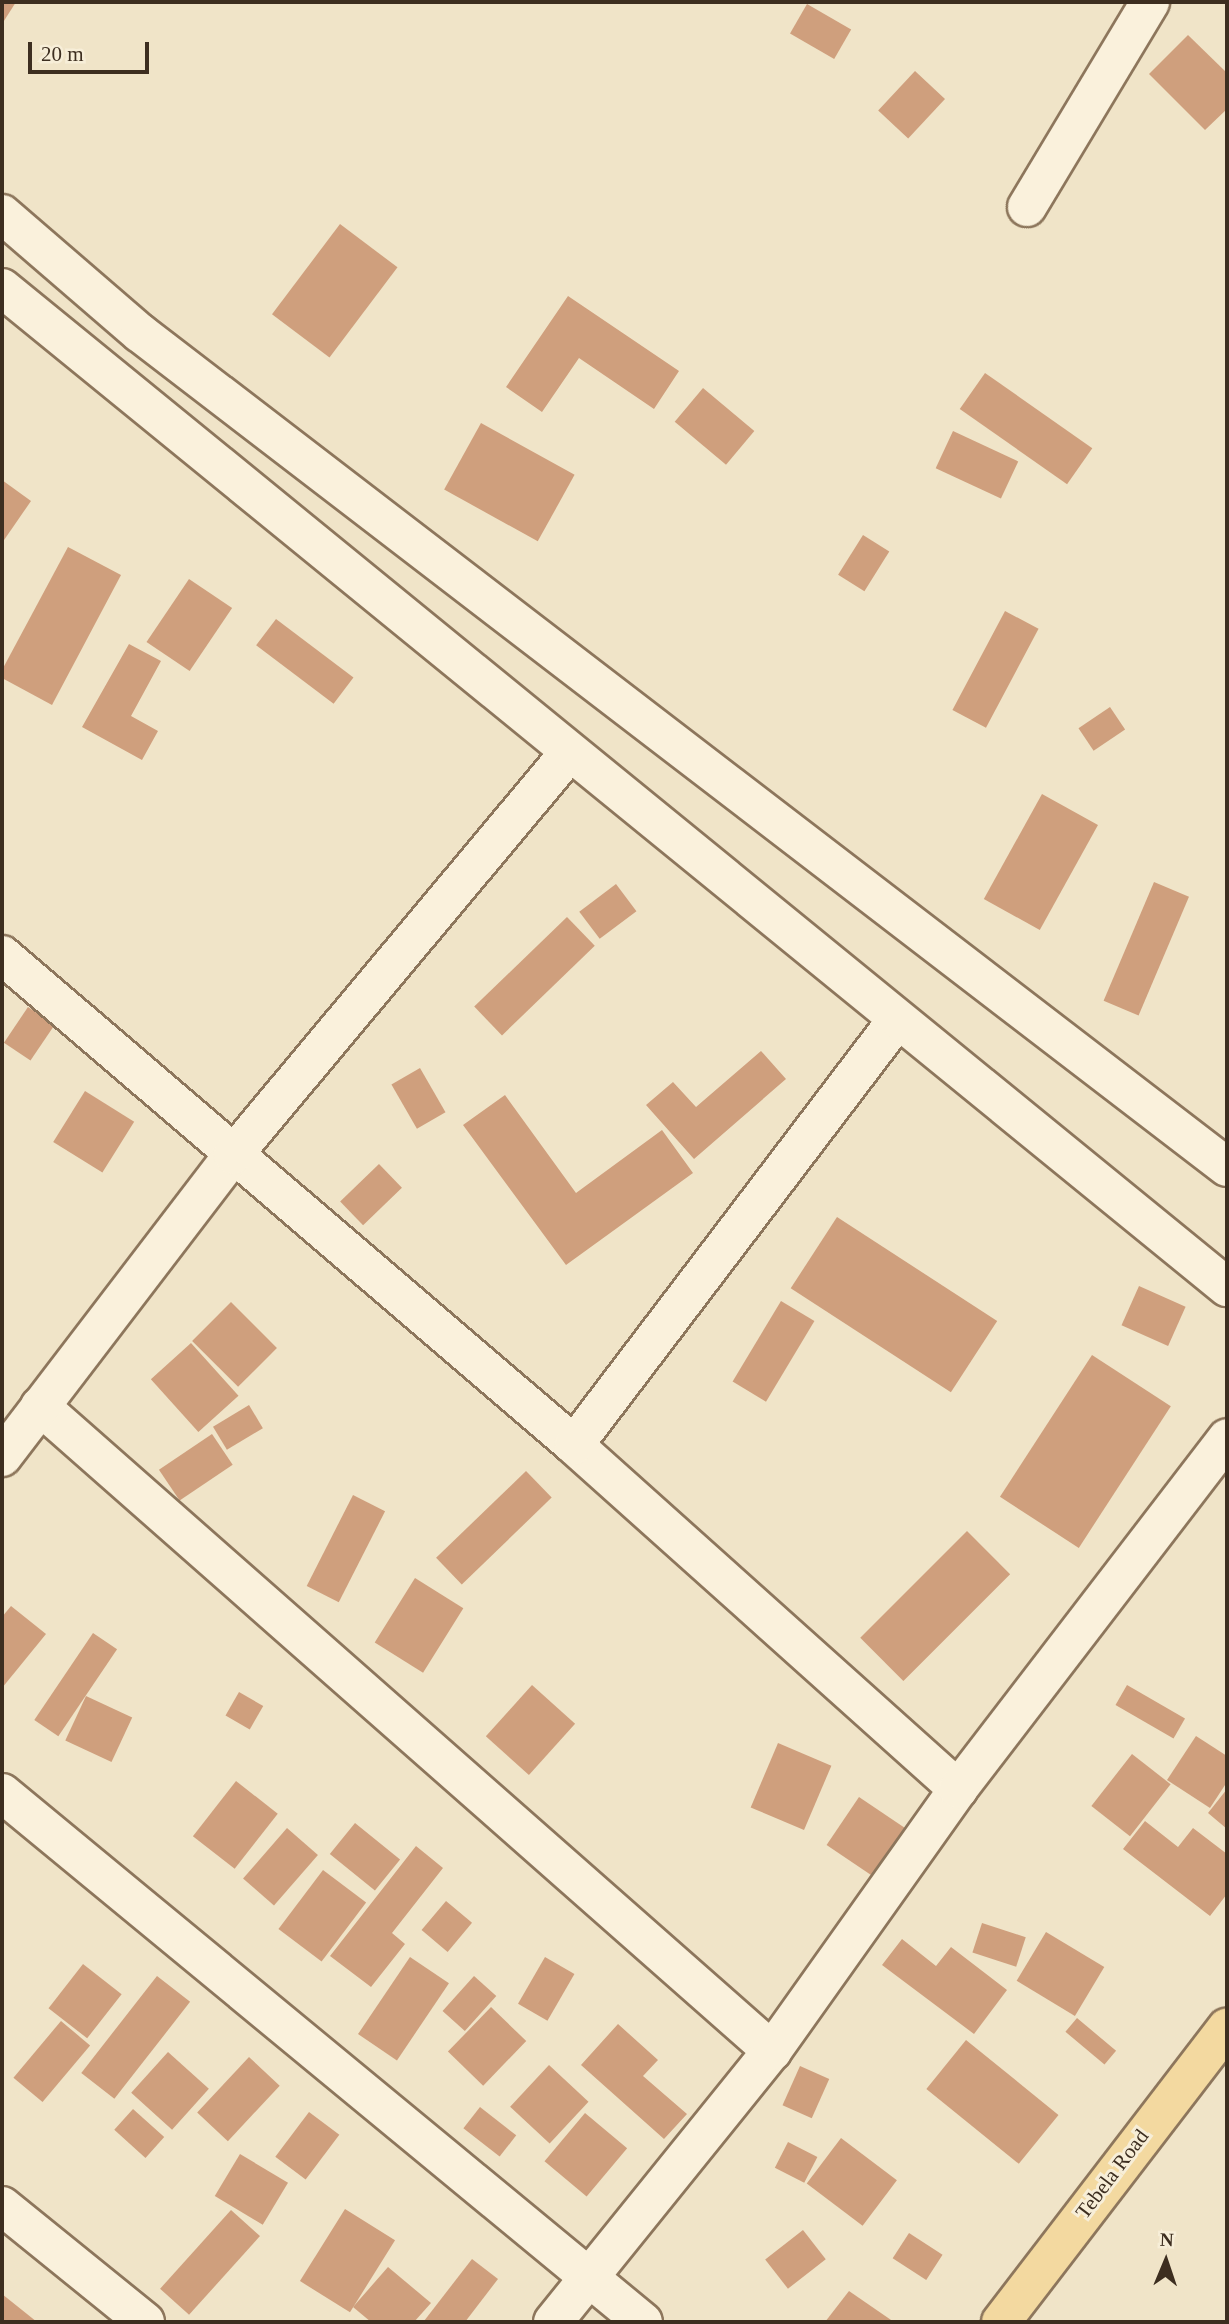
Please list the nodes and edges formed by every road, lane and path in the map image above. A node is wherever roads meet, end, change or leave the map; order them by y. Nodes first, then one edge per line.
1 (1150, 2) edge
2 (1027, 207) dead end
3 (2, 214) edge
4 (2, 288) edge
5 (569, 753) junction
6 (2, 955) edge
7 (897, 1020) junction
8 (233, 1155) junction
9 (1227, 1167) edge
10 (1227, 1287) edge
11 (40, 1406) junction
12 (1227, 1438) edge
13 (574, 1445) junction
14 (2, 1457) edge
15 (958, 1789) junction
16 (2, 1793) edge
17 (1227, 2028) edge
18 (772, 2051) junction
19 (2, 2206) edge
20 (589, 2281) junction
21 (145, 2322) edge
22 (553, 2322) edge
23 (643, 2322) edge
24 (1001, 2322) edge

1 - 2 street
3 - 9 street
4 - 5 street
5 - 7 street
5 - 8 street
6 - 8 street
7 - 10 street
7 - 13 street
8 - 11 street
8 - 13 street
11 - 14 street
11 - 18 street
12 - 15 street
13 - 15 street
15 - 18 street
16 - 20 street
17 - 24 main road, Tebela Road
18 - 20 street
19 - 21 street
20 - 22 street
20 - 23 street

